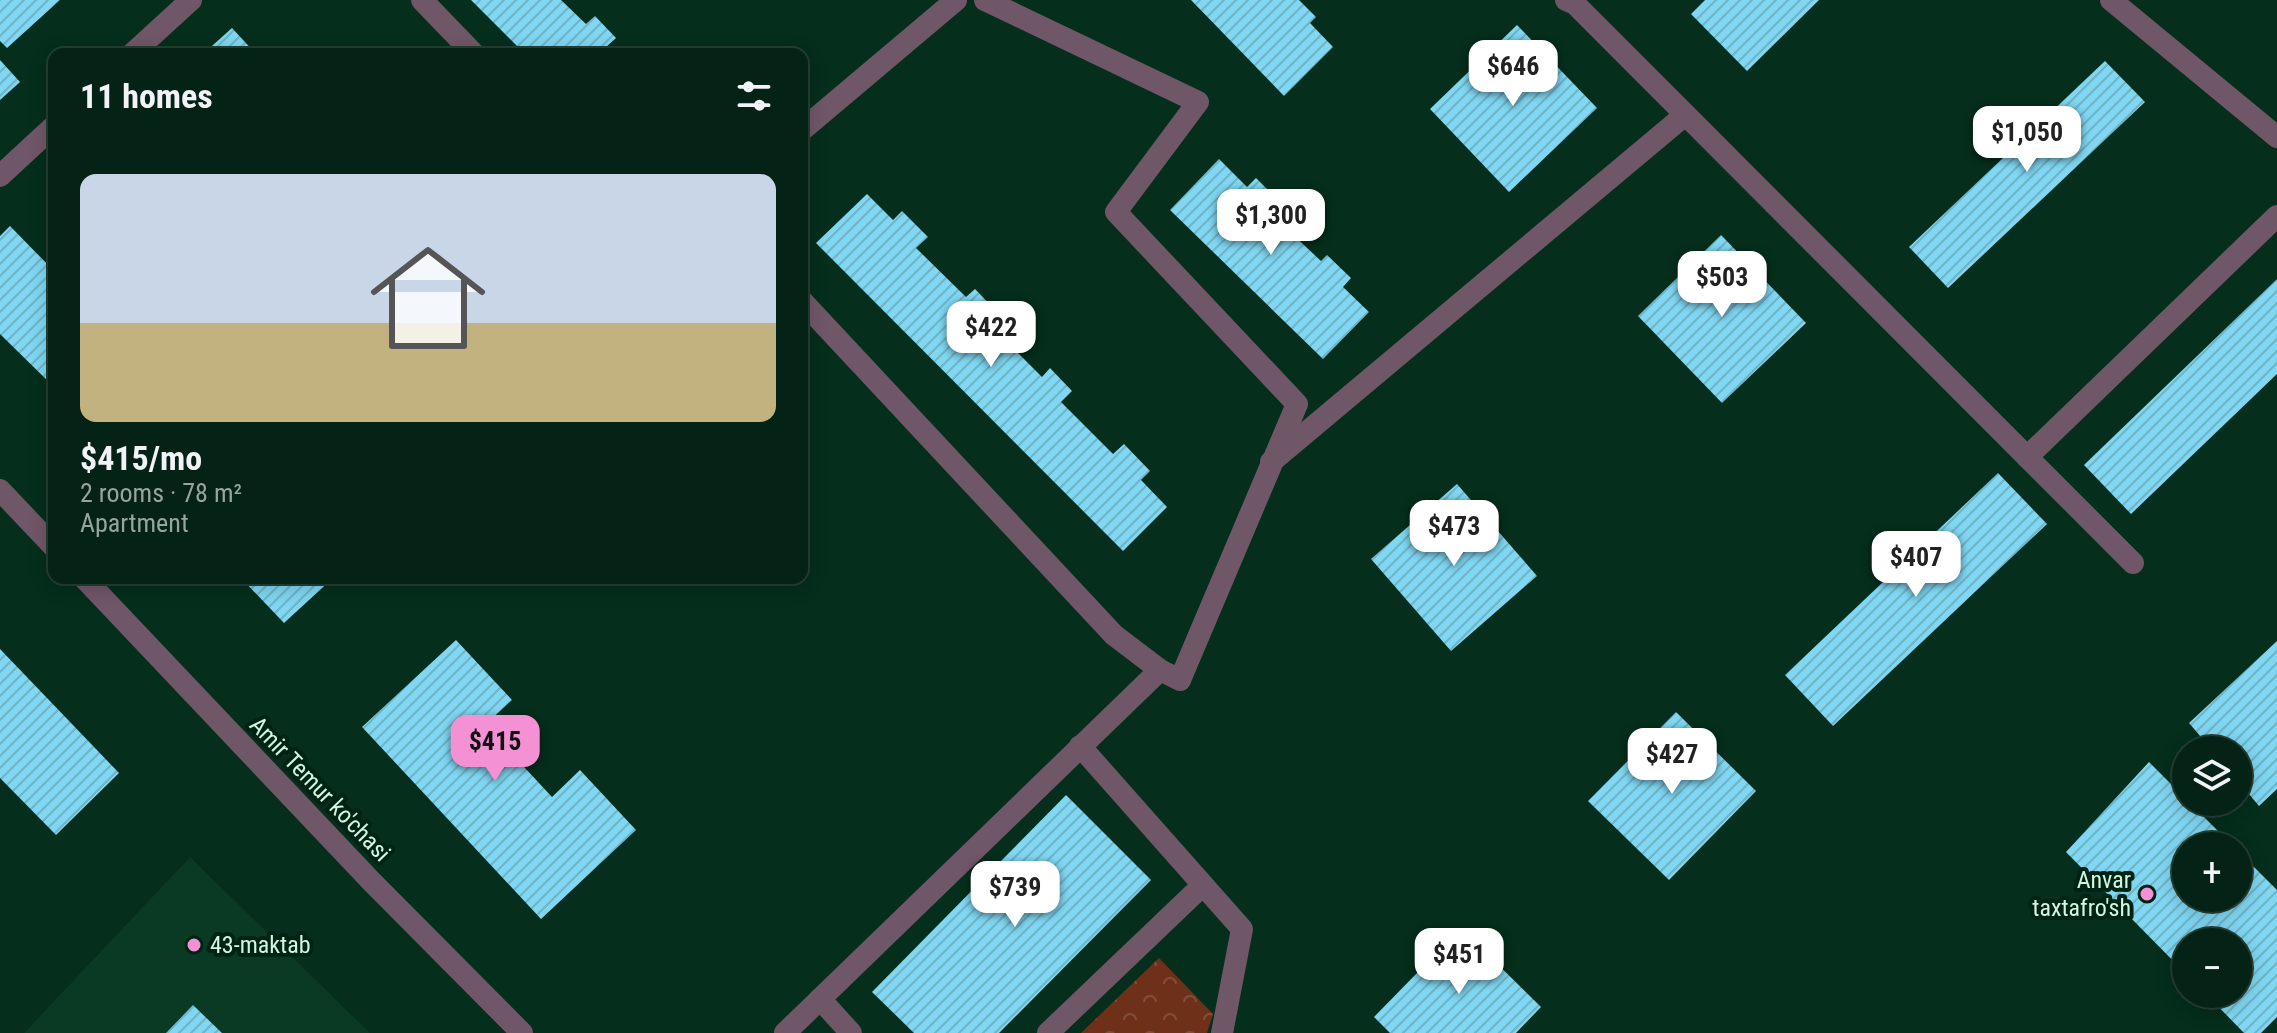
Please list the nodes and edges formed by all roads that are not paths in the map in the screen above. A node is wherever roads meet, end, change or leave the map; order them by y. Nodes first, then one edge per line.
1 (191, 0) edge
2 (422, 0) edge
3 (956, 0) edge
4 (985, 0) edge
5 (2111, 0) edge
6 (1570, 2) edge
7 (139, 48) edge
8 (468, 48) edge
9 (1685, 115) junction
10 (808, 125) edge
11 (48, 132) edge
12 (2277, 137) edge
13 (0, 176) edge
14 (2277, 216) edge
15 (808, 307) edge
16 (2027, 457) junction
17 (1271, 462) junction
18 (0, 490) edge
19 (48, 541) edge
20 (2133, 563) dead end
21 (90, 584) edge
22 (1160, 670) junction
23 (1080, 746) junction
24 (1203, 885) junction
25 (820, 999) junction
26 (522, 1033) edge
27 (785, 1033) edge
28 (851, 1033) edge
29 (1048, 1033) edge
30 (1222, 1033) edge

1 - 7 street
2 - 8 street
3 - 10 street
4 - 17 street
5 - 12 street
6 - 9 street
9 - 16 street
9 - 17 street
11 - 13 street
14 - 16 street
15 - 22 street
16 - 20 street
17 - 22 street
18 - 19 street
21 - 26 street, Amir Temur ko'chasi
22 - 23 street
23 - 24 street
23 - 25 street
24 - 29 street
24 - 30 street
25 - 27 street
25 - 28 street

